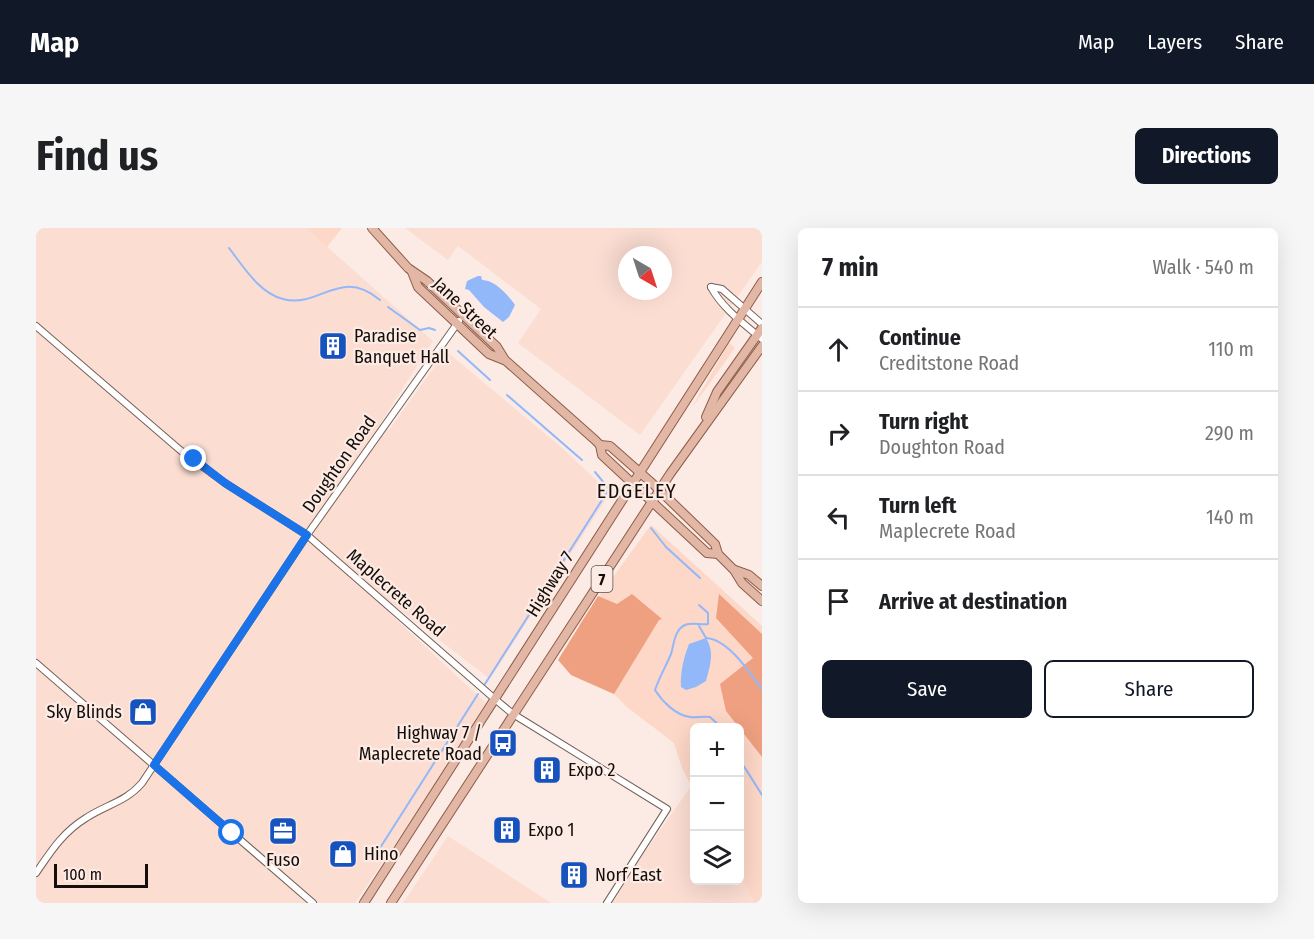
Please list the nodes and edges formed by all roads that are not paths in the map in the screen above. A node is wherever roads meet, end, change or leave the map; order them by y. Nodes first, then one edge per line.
1 (372, 228) edge
2 (412, 272) junction
3 (762, 282) edge
4 (746, 309) junction
5 (463, 316) junction
6 (738, 319) junction
7 (457, 324) junction
8 (36, 326) edge
9 (761, 331) edge
10 (762, 346) edge
11 (505, 360) junction
12 (698, 434) junction
13 (600, 446) junction
14 (641, 472) junction
15 (634, 482) junction
16 (660, 491) junction
17 (654, 501) junction
18 (307, 535) junction
19 (718, 554) junction
20 (734, 570) junction
21 (762, 586) edge
22 (762, 601) edge
23 (37, 668) edge
24 (496, 700) junction
25 (513, 714) junction
26 (154, 765) junction
27 (36, 873) edge
28 (313, 903) edge
29 (364, 903) edge
30 (391, 903) edge
31 (607, 903) edge

1 - 2 main road, Jane Street
2 - 5 main road, Jane Street
2 - 7 main road, Jane Street
3 - 4 main road, Highway 7 / 7
4 - 6 main road, Highway 7 / 7
4 - 6 street
4 - 9 street
5 - 7 street, Doughton Road
5 - 11 main road, Jane Street
6 - 9 street
6 - 14 main road, Highway 7 / 7
7 - 11 main road, Jane Street
7 - 18 street, Doughton Road
8 - 18 street, Maplecrete Road
9 - 12 main road
10 - 12 main road, 7
11 - 13 main road, Jane Street
12 - 16 main road, 7
13 - 14 main road, Jane Street
13 - 15 main road, Jane Street
14 - 15 main road, Highway 7 / 7
14 - 16 main road, Jane Street
15 - 17 main road, Jane Street
15 - 24 main road, Highway 7 / 7
16 - 17 main road, 7
16 - 19 main road, Jane Street
17 - 19 main road, Jane Street
17 - 25 main road, 7
18 - 24 street, Maplecrete Road
18 - 26 street, Doughton Road
19 - 20 main road, Jane Street
20 - 21 main road, Jane Street
20 - 22 main road, Jane Street
23 - 26 street
24 - 25 street, Maplecrete Road
24 - 29 main road, Highway 7 / 7
25 - 30 main road, 7
25 - 31 street, Maplecrete Road
26 - 27 street, Doughton Road
26 - 28 street

